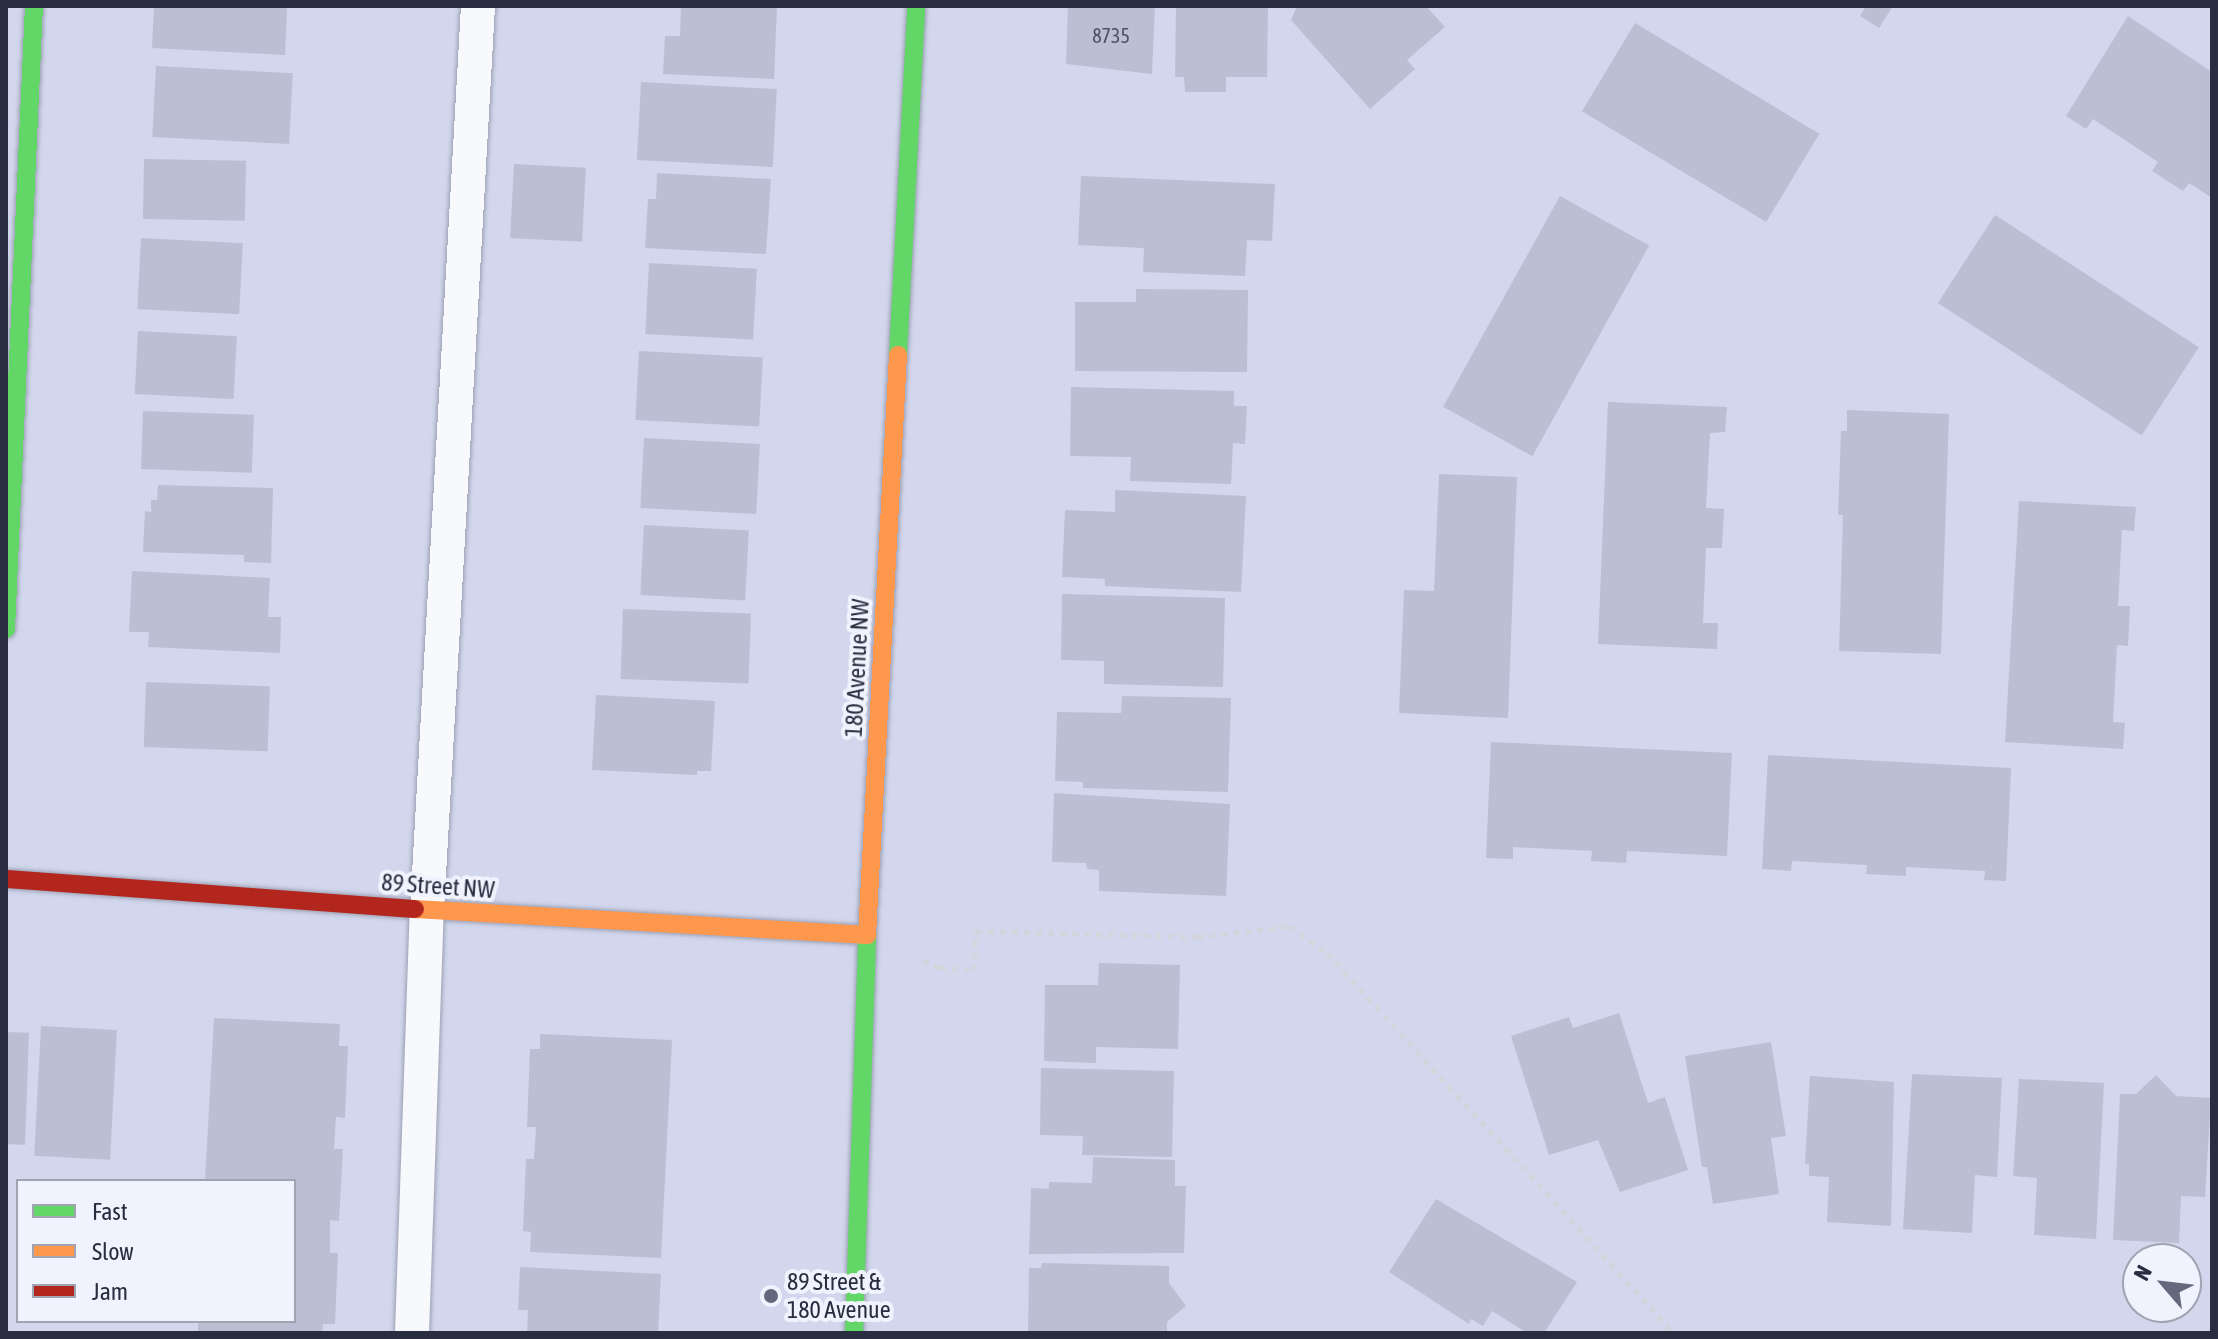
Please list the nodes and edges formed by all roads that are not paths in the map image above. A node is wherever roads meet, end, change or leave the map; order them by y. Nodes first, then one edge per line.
1 (34, 6) edge
2 (478, 6) edge
3 (916, 6) edge
4 (6, 629) edge
5 (6, 879) edge
6 (427, 910) junction
7 (867, 935) junction
8 (412, 1333) edge
9 (854, 1333) edge

1 - 4 street
2 - 6 lane
3 - 7 street, 180 Avenue NW
5 - 6 street, 89 Street NW
6 - 7 street, 89 Street NW
6 - 8 lane
7 - 9 street, 180 Avenue NW

